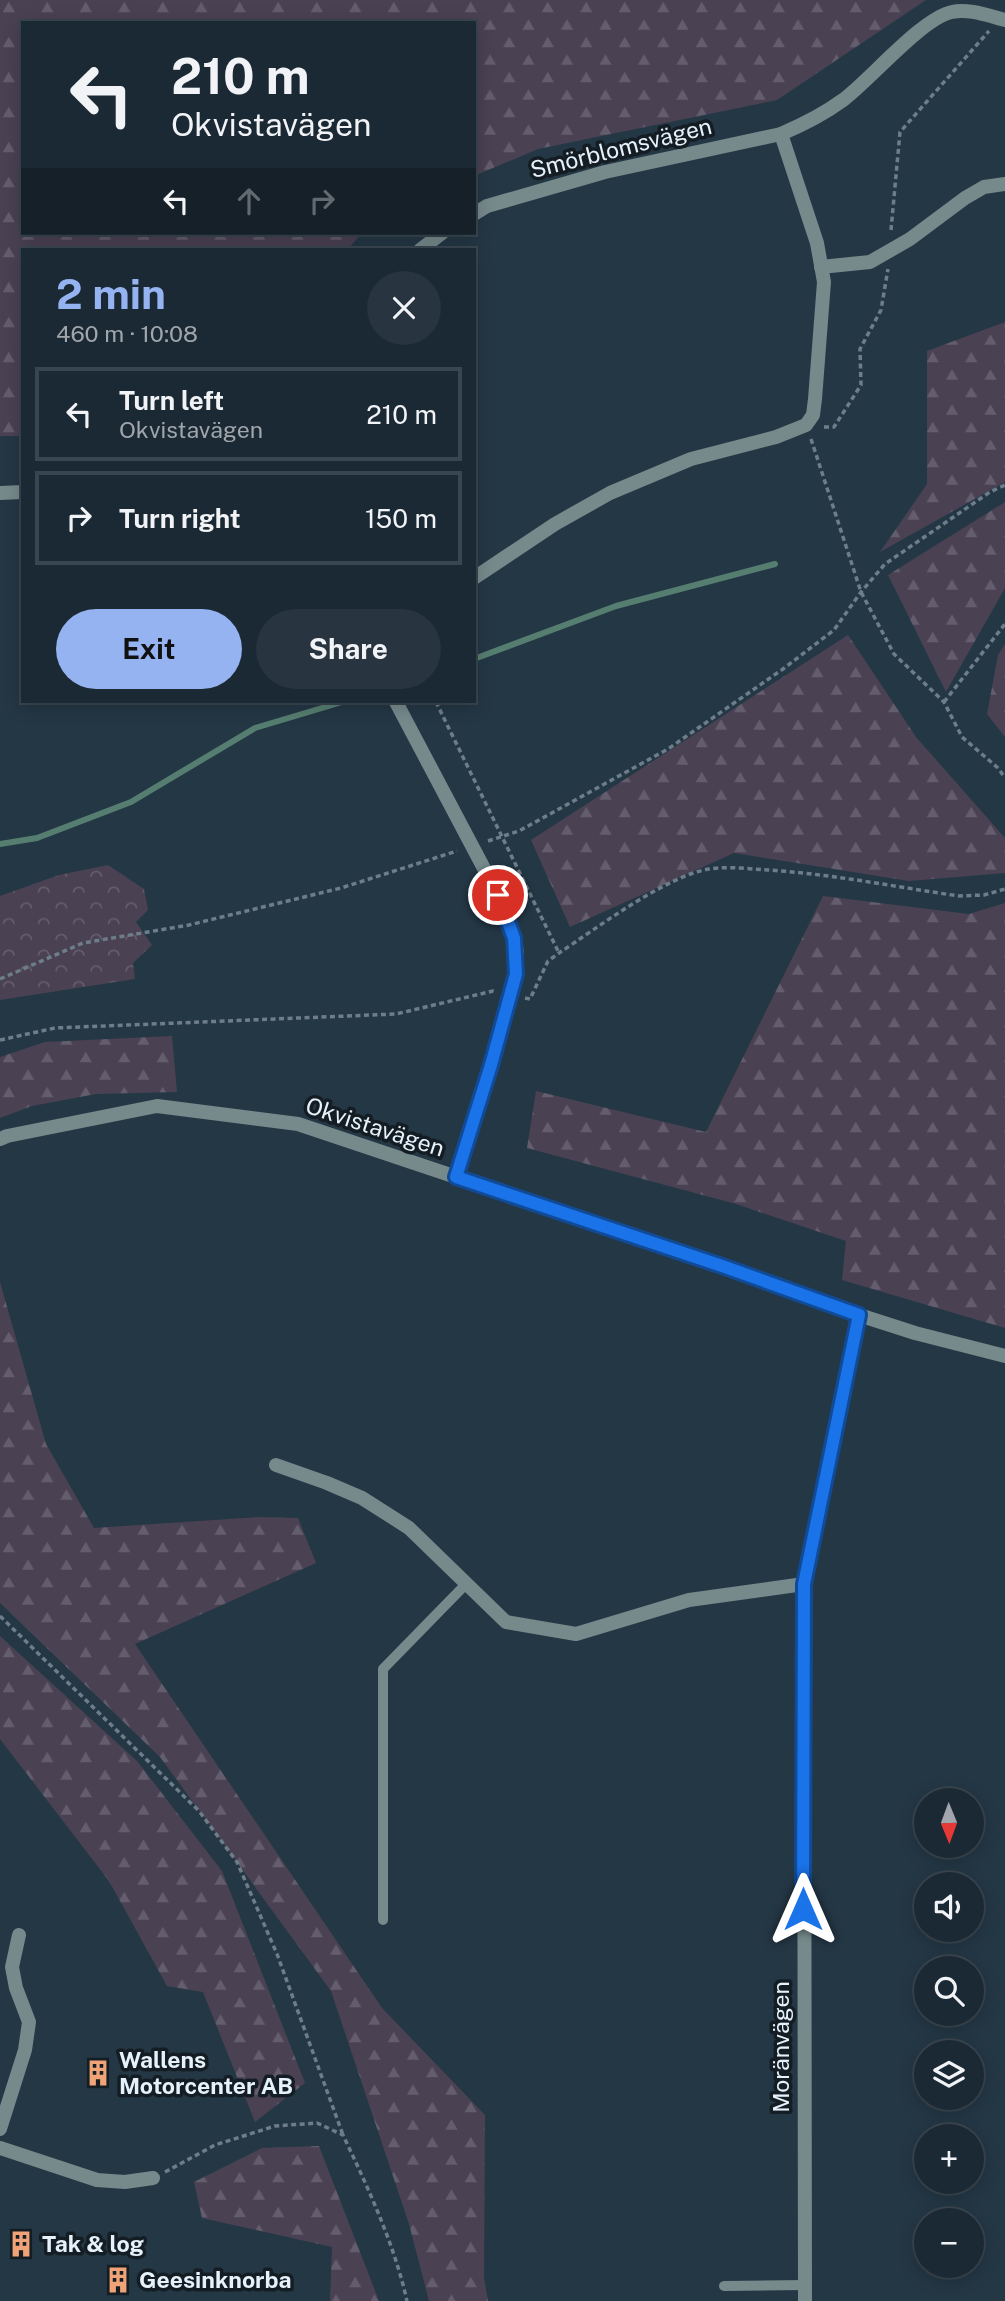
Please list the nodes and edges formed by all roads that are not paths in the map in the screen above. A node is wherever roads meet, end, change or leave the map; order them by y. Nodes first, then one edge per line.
1 (1003, 19) edge
2 (781, 134) junction
3 (1005, 184) edge
4 (476, 213) edge
5 (439, 235) edge
6 (422, 248) edge
7 (821, 267) junction
8 (21, 492) edge
9 (0, 493) edge
10 (476, 577) edge
11 (397, 703) edge
12 (0, 1139) edge
13 (456, 1177) junction
14 (859, 1315) junction
15 (1005, 1356) edge
16 (276, 1465) dead end
17 (466, 1584) junction
18 (804, 1584) junction
19 (383, 1920) dead end
20 (19, 1935) dead end
21 (0, 2129) edge
22 (0, 2148) edge
23 (153, 2178) road end
24 (805, 2285) junction
25 (724, 2286) dead end
26 (805, 2301) edge

1 - 2 street, Smörblomsvägen
2 - 4 street, Smörblomsvägen
2 - 7 street
3 - 7 street
5 - 6 street
7 - 10 street
8 - 9 street
11 - 13 street
12 - 13 street, Okvistavägen
13 - 14 street, Okvistavägen
14 - 15 street, Okvistavägen
14 - 18 street, Moränvägen
16 - 17 street
17 - 18 street
17 - 19 lane
18 - 24 street, Moränvägen
20 - 21 street
22 - 23 street
24 - 25 lane
24 - 26 street, Moränvägen

